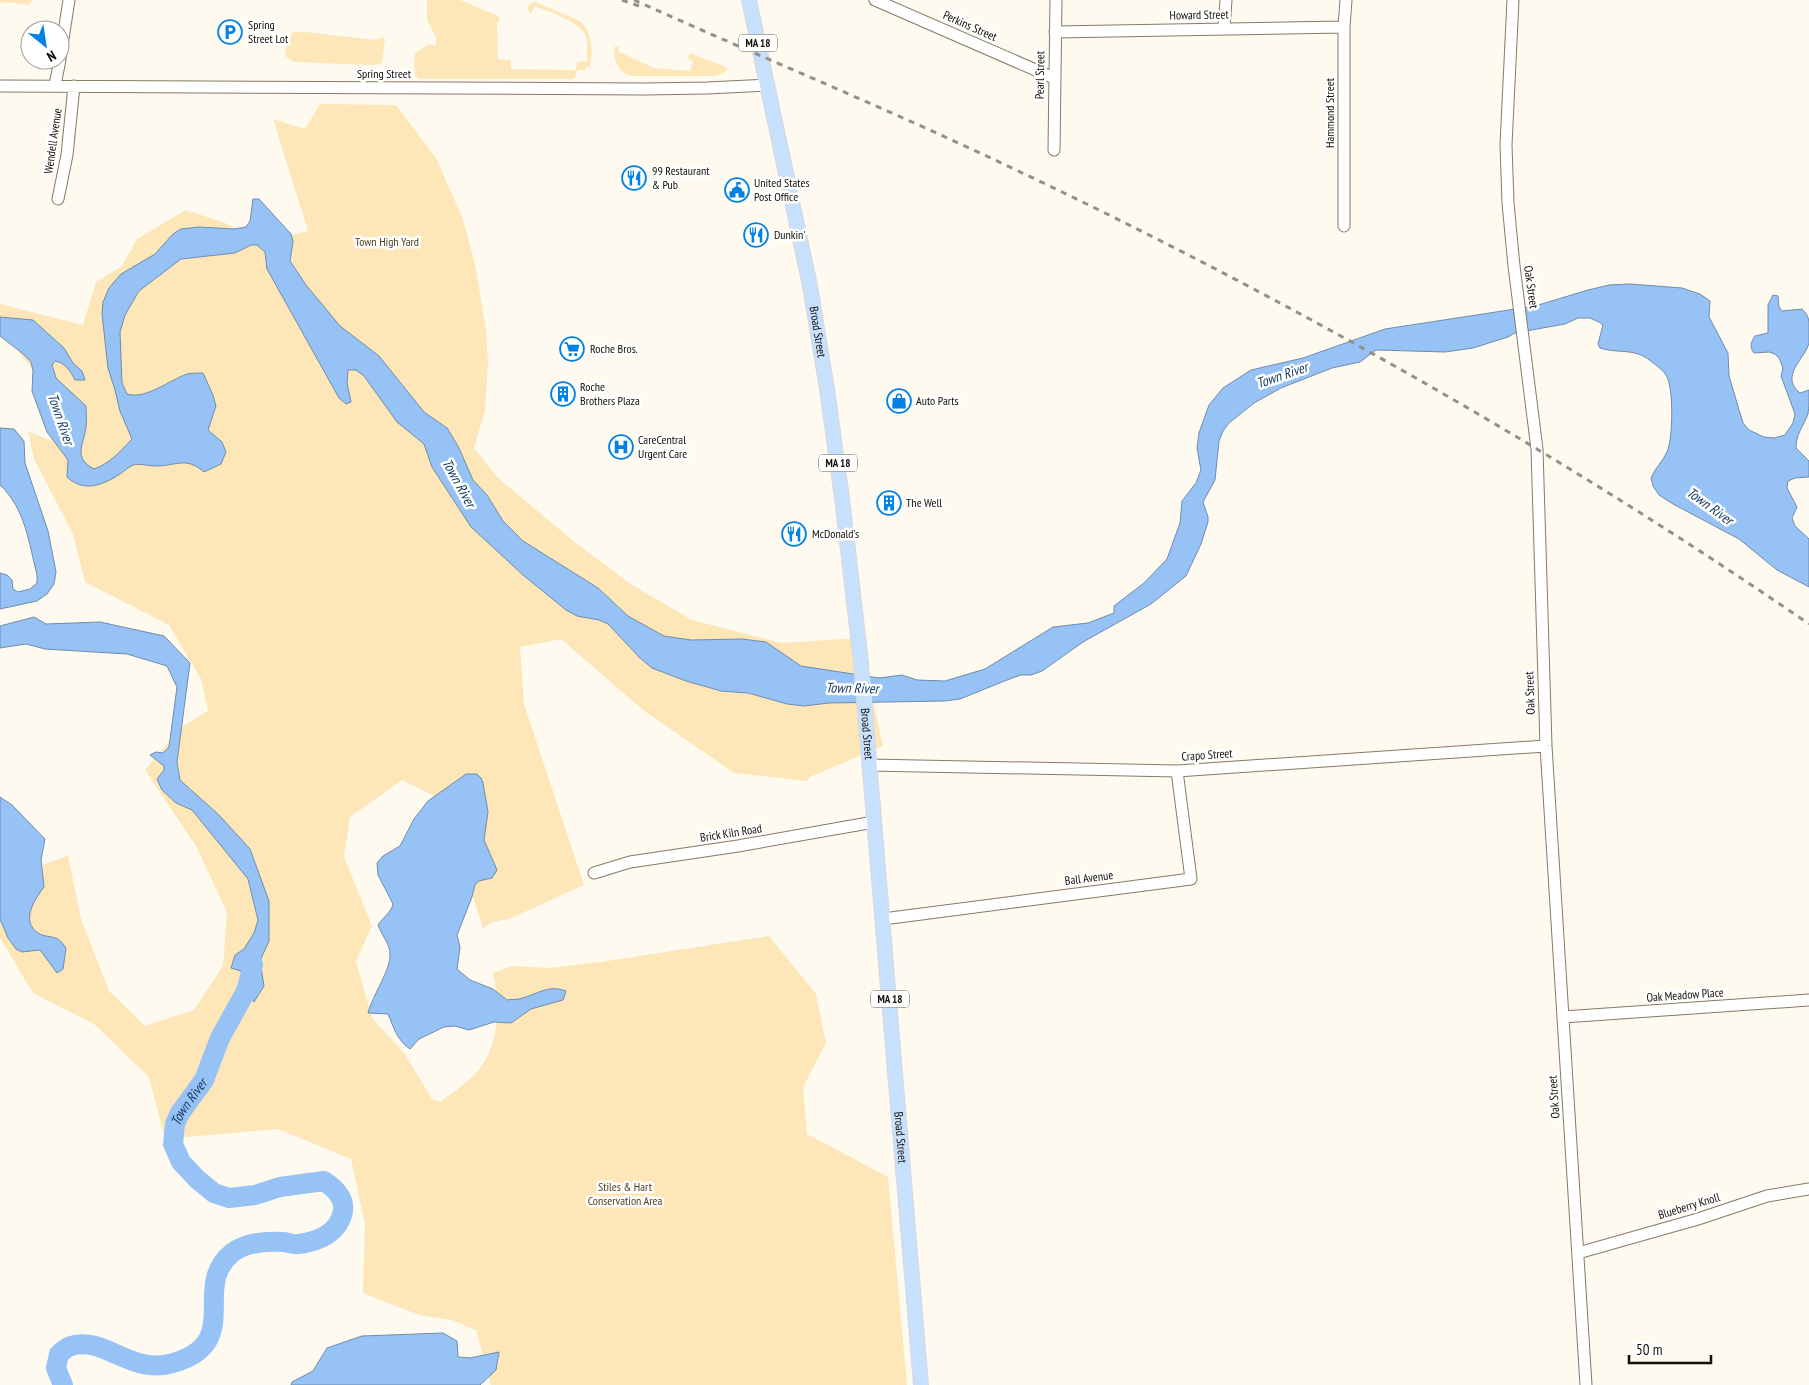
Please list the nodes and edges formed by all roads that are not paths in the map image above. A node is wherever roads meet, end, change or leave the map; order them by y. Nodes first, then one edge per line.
1 (69, 0) edge
2 (749, 0) edge
3 (875, 0) edge
4 (1056, 0) edge
5 (1226, 0) edge
6 (1346, 0) edge
7 (1513, 0) edge
8 (66, 20) edge
9 (1344, 27) junction
10 (1224, 28) junction
11 (1055, 32) junction
12 (58, 70) edge
13 (1054, 78) junction
14 (56, 85) junction
15 (768, 85) junction
16 (0, 86) edge
17 (74, 86) junction
18 (1054, 150) dead end
19 (58, 199) dead end
20 (1344, 226) dead end
21 (1546, 746) junction
22 (869, 765) junction
23 (1177, 771) junction
24 (874, 822) junction
25 (594, 874) dead end
26 (883, 919) junction
27 (1809, 1000) edge
28 (1563, 1016) junction
29 (1809, 1189) edge
30 (1578, 1253) junction
31 (921, 1385) edge
32 (1586, 1385) edge

1 - 8 street
2 - 15 main road, Broad Street / MA 18
3 - 13 street, Perkins Street
4 - 11 street, Pearl Street
5 - 10 street
6 - 9 street, Hammond Street
7 - 21 street, Oak Street
9 - 10 street, Howard Street
9 - 20 street, Hammond Street
10 - 11 street, Howard Street
11 - 13 street, Pearl Street
12 - 14 street
13 - 18 street, Pearl Street
14 - 16 street, Spring Street
14 - 17 street, Spring Street
15 - 17 street, Spring Street
15 - 22 main road, Broad Street / MA 18
17 - 19 street, Wendell Avenue
21 - 23 street, Crapo Street
21 - 28 street, Oak Street
22 - 23 street, Crapo Street
22 - 24 main road, Broad Street / MA 18
23 - 26 street, Ball Avenue
24 - 25 street, Brick Kiln Road
24 - 26 main road, Broad Street / MA 18
26 - 31 main road, Broad Street / MA 18
27 - 28 street, Oak Meadow Place
28 - 30 street, Oak Street
29 - 30 street, Blueberry Knoll
30 - 32 street, Oak Street

